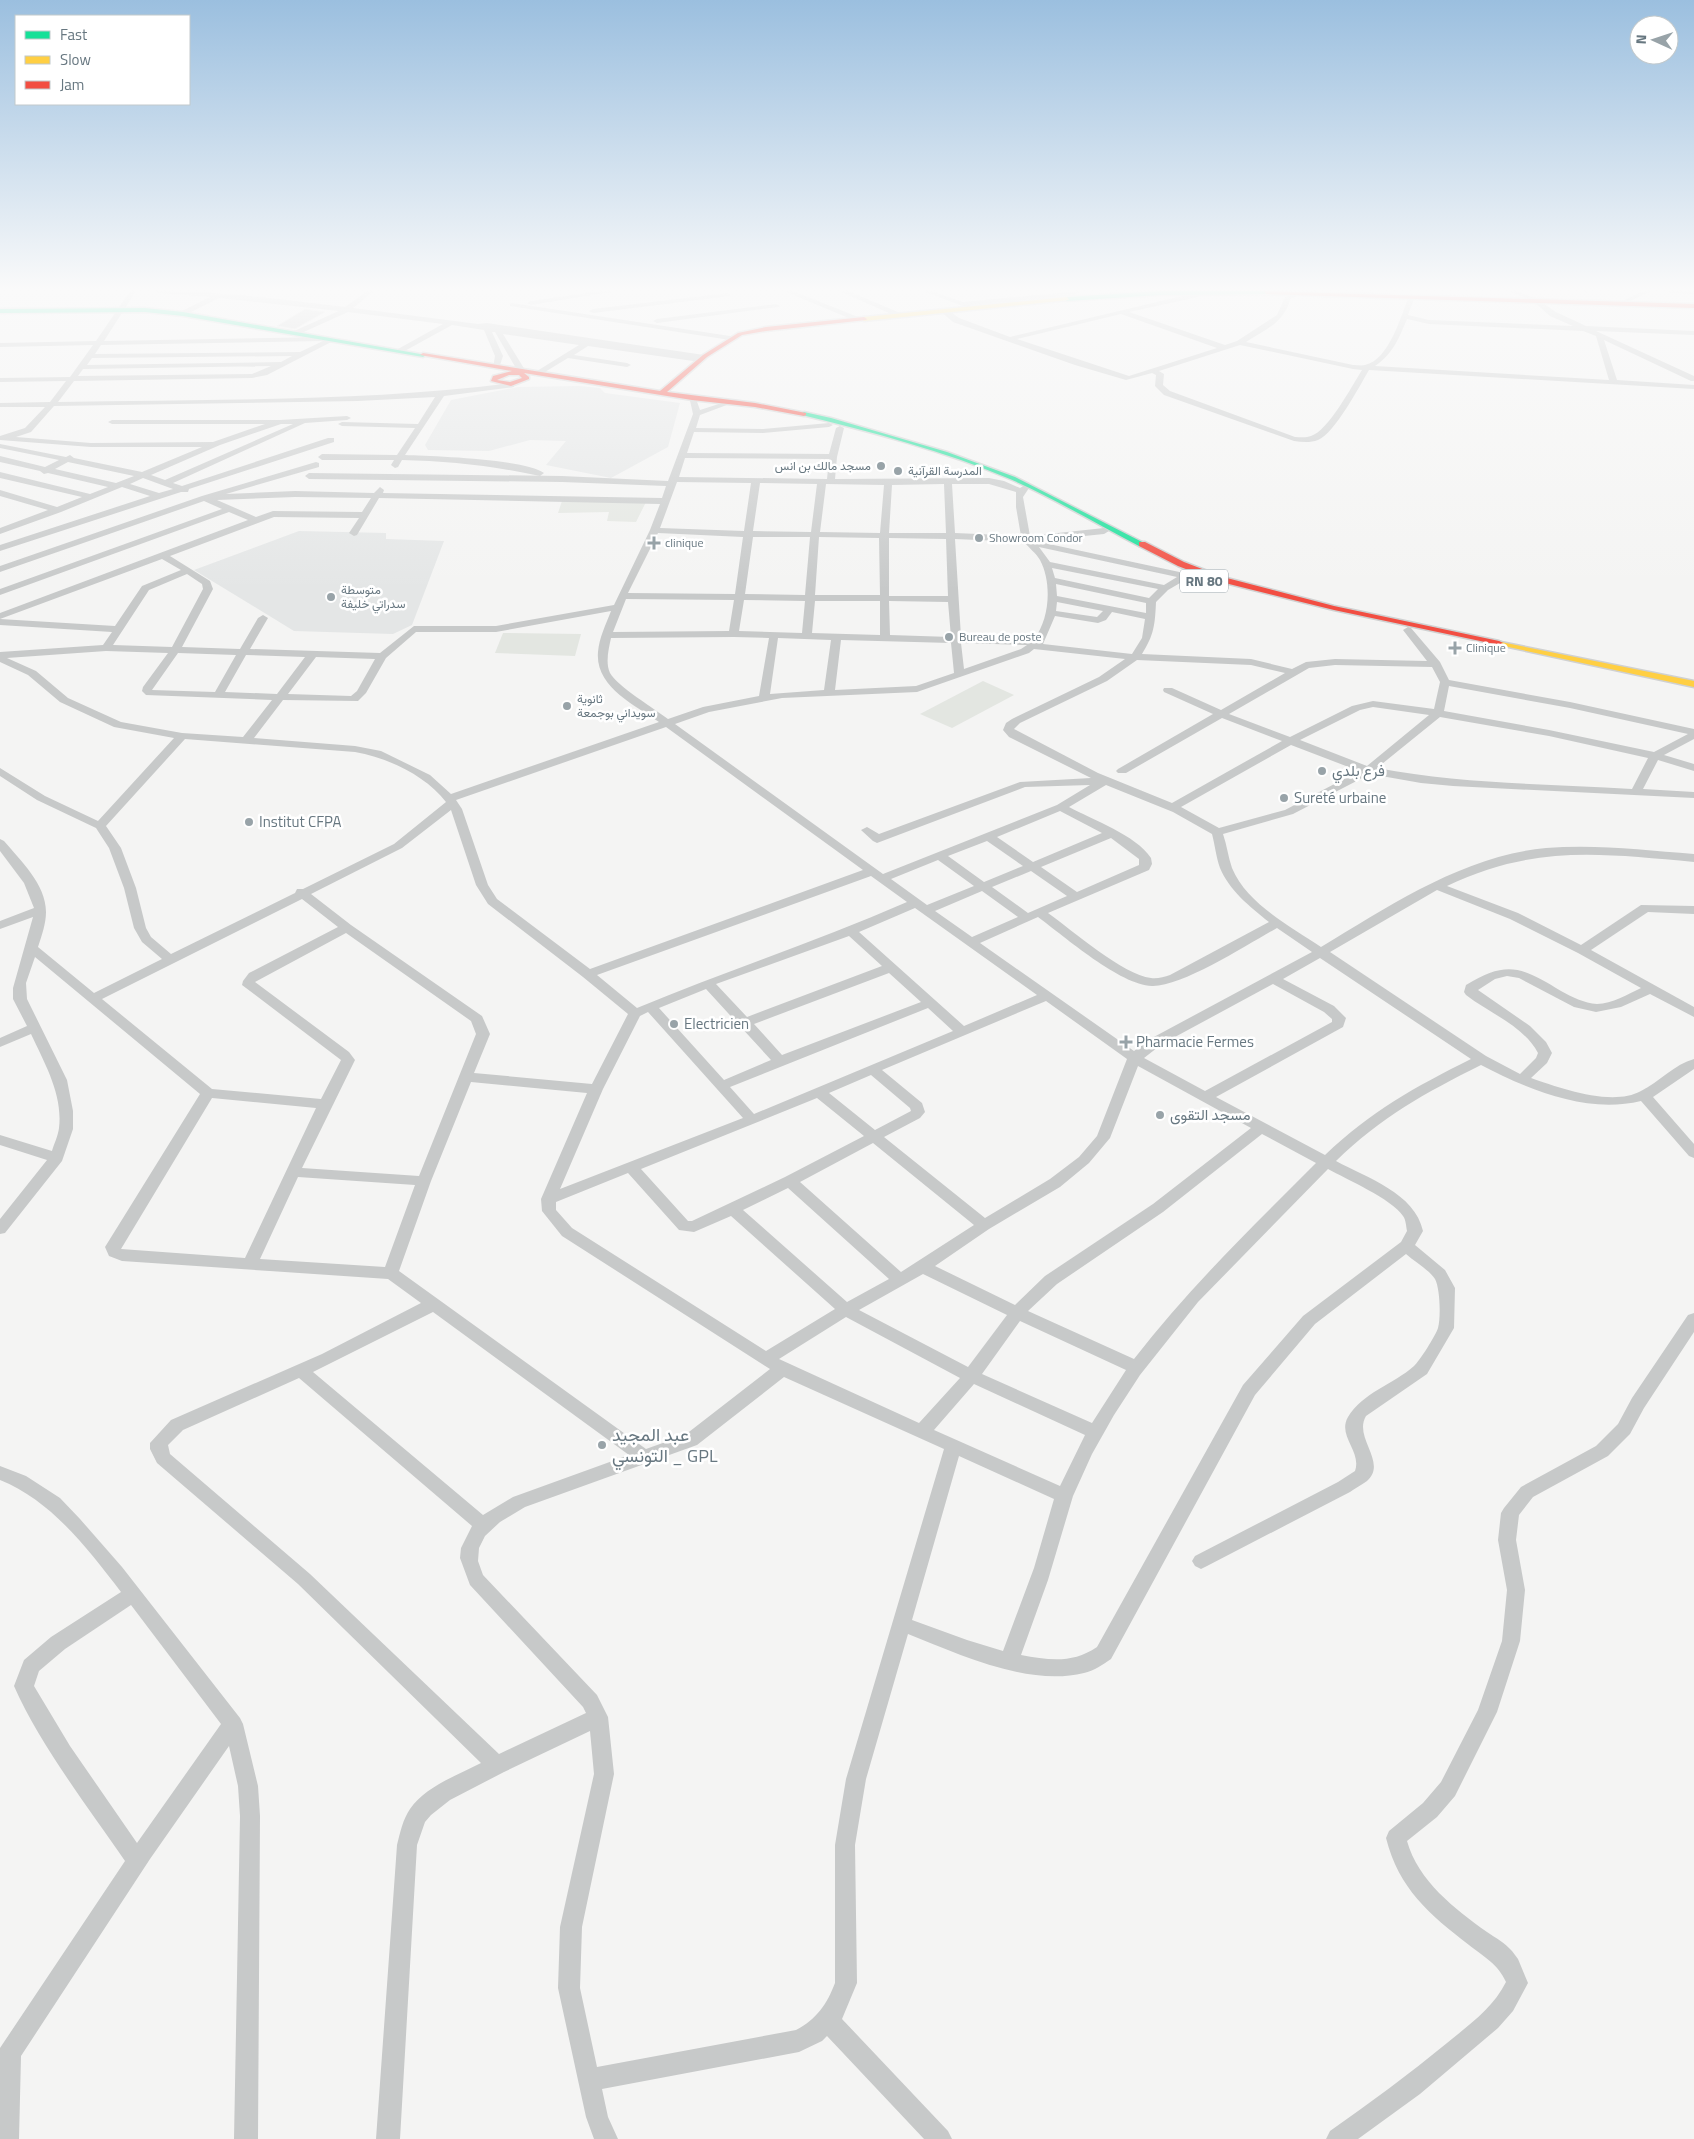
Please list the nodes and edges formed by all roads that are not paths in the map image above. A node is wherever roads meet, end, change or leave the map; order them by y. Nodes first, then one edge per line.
1 (62, 391) edge
2 (460, 391) edge
3 (655, 391) edge
4 (1165, 391) edge
5 (1353, 391) edge
6 (663, 392) joint
7 (441, 394) junction
8 (692, 398) junction
9 (732, 403) junction
10 (52, 404) junction
11 (0, 405) edge
12 (350, 412) junction
13 (698, 414) junction
14 (306, 421) junction
15 (112, 422) dead end
16 (151, 422) junction
17 (280, 422) junction
18 (420, 426) junction
19 (834, 427) junction
20 (143, 429) dead end
21 (691, 430) junction
22 (213, 434) dead end
23 (241, 434) junction
24 (1, 440) edge
25 (331, 440) junction
26 (126, 444) junction
27 (217, 444) junction
28 (91, 445) junction
29 (916, 447) junction
30 (196, 454) junction
31 (682, 455) junction
32 (72, 456) junction
33 (833, 457) junction
34 (399, 458) junction
35 (0, 459) edge
36 (319, 461) junction
37 (44, 470) junction
38 (144, 475) junction
39 (0, 476) edge
40 (309, 476) junction
41 (388, 476) junction
42 (562, 479) junction
43 (672, 481) junction
44 (756, 481) junction
45 (826, 481) junction
46 (23, 482) junction
47 (167, 482) junction
48 (888, 482) junction
49 (948, 482) junction
50 (119, 485) junction
51 (182, 488) junction
52 (1023, 490) junction
53 (1, 493) edge
54 (295, 494) junction
55 (377, 495) junction
56 (159, 496) junction
57 (91, 497) junction
58 (205, 498) junction
59 (666, 501) junction
60 (228, 509) junction
61 (58, 510) junction
62 (273, 514) junction
63 (365, 515) junction
64 (255, 520) junction
65 (655, 530) junction
66 (0, 531) edge
67 (1104, 532) junction
68 (354, 533) dead end
69 (747, 534) junction
70 (815, 534) junction
71 (884, 535) junction
72 (950, 536) junction
73 (1029, 541) junction
74 (0, 548) edge
75 (163, 555) junction
76 (1046, 564) junction
77 (0, 569) edge
78 (188, 571) junction
79 (1190, 574) junction
80 (1050, 580) junction
81 (1165, 588) junction
82 (0, 592) edge
83 (622, 596) junction
84 (739, 597) junction
85 (810, 598) junction
86 (886, 598) junction
87 (1052, 598) junction
88 (953, 599) junction
89 (1151, 601) junction
90 (618, 607) junction
91 (1109, 609) junction
92 (1051, 614) junction
93 (0, 616) edge
94 (1150, 617) junction
95 (263, 618) dead end
96 (0, 622) edge
97 (118, 629) junction
98 (1408, 630) junction
99 (734, 634) junction
100 (607, 635) junction
101 (774, 635) junction
102 (807, 635) junction
103 (836, 636) junction
104 (885, 636) junction
105 (956, 638) junction
106 (1036, 644) junction
107 (106, 648) junction
108 (174, 650) junction
109 (243, 653) junction
110 (312, 655) junction
111 (382, 656) junction
112 (0, 657) edge
113 (1135, 657) junction
114 (1436, 664) junction
115 (1294, 672) junction
116 (959, 675) junction
117 (1445, 682) junction
118 (1694, 684) edge
119 (1168, 690) dead end
120 (1694, 691) edge
121 (219, 693) junction
122 (829, 693) junction
123 (282, 695) junction
124 (764, 697) junction
125 (1438, 713) junction
126 (1221, 714) junction
127 (668, 722) junction
128 (1694, 734) edge
129 (182, 736) junction
130 (246, 741) junction
131 (1290, 741) junction
132 (1655, 756) junction
133 (1694, 768) edge
134 (1368, 770) junction
135 (0, 771) edge
136 (1122, 771) dead end
137 (1105, 781) junction
138 (1635, 793) junction
139 (1694, 795) edge
140 (451, 800) junction
141 (1061, 807) junction
142 (1171, 808) junction
143 (100, 826) junction
144 (867, 830) dead end
145 (1217, 832) junction
146 (1110, 834) junction
147 (989, 837) junction
148 (0, 844) edge
149 (940, 856) junction
150 (1694, 858) edge
151 (1031, 866) junction
152 (878, 874) junction
153 (983, 886) junction
154 (1437, 886) junction
155 (301, 892) junction
156 (1074, 896) junction
157 (921, 906) junction
158 (40, 910) junction
159 (1694, 910) edge
160 (1033, 915) junction
161 (1277, 923) junction
162 (0, 924) edge
163 (347, 928) junction
164 (851, 931) junction
165 (971, 942) junction
166 (31, 948) junction
167 (1582, 950) junction
168 (1321, 952) junction
169 (170, 960) junction
170 (892, 967) junction
171 (588, 974) junction
172 (1273, 978) junction
173 (708, 983) junction
174 (1650, 989) junction
175 (1047, 996) junction
176 (94, 998) junction
177 (930, 1003) junction
178 (650, 1006) junction
179 (635, 1013) junction
180 (1694, 1014) edge
181 (745, 1023) junction
182 (34, 1028) junction
183 (961, 1031) junction
184 (0, 1043) edge
185 (1134, 1058) junction
186 (1481, 1059) junction
187 (780, 1061) junction
188 (1694, 1063) edge
189 (873, 1070) junction
190 (467, 1077) junction
191 (1521, 1080) junction
192 (721, 1086) junction
193 (596, 1089) junction
194 (819, 1092) junction
195 (208, 1093) junction
196 (1644, 1096) junction
197 (1205, 1097) junction
198 (325, 1104) junction
199 (752, 1120) junction
200 (1261, 1127) junction
201 (873, 1136) junction
202 (0, 1140) edge
203 (1694, 1153) edge
204 (57, 1158) junction
205 (1326, 1163) junction
206 (631, 1167) junction
207 (292, 1172) junction
208 (790, 1180) junction
209 (424, 1181) junction
210 (548, 1199) junction
211 (733, 1209) junction
212 (984, 1225) junction
213 (0, 1229) edge
214 (1406, 1246) junction
215 (250, 1264) junction
216 (923, 1267) junction
217 (390, 1273) junction
218 (900, 1280) junction
219 (434, 1304) junction
220 (846, 1310) junction
221 (1017, 1313) junction
222 (1694, 1319) edge
223 (774, 1364) junction
224 (1136, 1367) junction
225 (300, 1370) junction
226 (971, 1376) junction
227 (1095, 1432) junction
228 (921, 1433) junction
229 (953, 1448) junction
230 (645, 1458) junction
231 (0, 1473) edge
232 (1064, 1496) junction
233 (483, 1525) junction
234 (1201, 1561) dead end
235 (134, 1594) junction
236 (902, 1624) junction
237 (1009, 1661) junction
238 (598, 1718) junction
239 (233, 1724) junction
240 (497, 1765) junction
241 (137, 1861) junction
242 (828, 2020) junction
243 (5, 2060) edge
244 (588, 2080) junction
245 (7, 2139) edge
246 (246, 2139) edge
247 (388, 2139) edge
248 (606, 2139) edge
249 (940, 2139) edge
250 (1338, 2139) edge

1 - 10 street
2 - 7 street
3 - 6 main road, RN 80
4 - 5 street
6 - 8 main road, RN 80
7 - 12 street
7 - 18 street
8 - 9 main road, RN 80
8 - 13 street
9 - 13 street
9 - 19 main road, RN 80
9 - 29 main road, RN 80
10 - 11 street
10 - 12 street
10 - 24 street
12 - 14 street
12 - 18 street
12 - 25 street
13 - 21 street
14 - 17 street
14 - 47 street
15 - 16 street
16 - 17 street
16 - 20 street
17 - 23 street
18 - 34 street
19 - 21 street
19 - 29 main road, RN 80
19 - 33 street
21 - 31 street
22 - 23 street
23 - 27 street
24 - 28 street
24 - 32 street
25 - 36 street
25 - 51 street
26 - 27 street
26 - 28 street
26 - 28 street
27 - 30 street
28 - 32 street
29 - 52 main road, RN 80
29 - 79 main road, RN 80
30 - 32 street
30 - 38 street
31 - 33 street
31 - 43 street
32 - 37 street
32 - 38 street
33 - 45 street
34 - 36 street
34 - 41 street
34 - 42 street
35 - 37 street
36 - 40 street
36 - 58 street
37 - 50 street
38 - 47 street
38 - 50 street
39 - 46 street
40 - 41 street
40 - 54 street
41 - 42 street
41 - 55 street
42 - 43 street
43 - 44 street
43 - 59 street
44 - 45 street
44 - 69 street
45 - 48 street
45 - 70 street
46 - 53 street
46 - 57 street
47 - 51 street
48 - 49 street
48 - 71 street
49 - 52 street
49 - 72 street
50 - 56 street
50 - 57 street
51 - 56 street
51 - 58 street
52 - 67 main road, RN 80
52 - 73 street
53 - 61 street
54 - 55 street
54 - 58 street
54 - 62 street
55 - 59 street
55 - 63 street
56 - 74 street
57 - 61 street
58 - 60 street
58 - 77 street
59 - 65 street
60 - 64 street
60 - 82 street
61 - 66 street
62 - 63 street
62 - 64 street
63 - 68 street
64 - 75 street
65 - 69 street
65 - 83 street
67 - 73 street
67 - 79 main road, RN 80
69 - 70 street
69 - 84 street
70 - 71 street
70 - 85 street
71 - 72 street
71 - 86 street
72 - 73 street
72 - 88 street
73 - 76 street
73 - 79 street
75 - 78 street
75 - 93 street
76 - 80 street
76 - 81 street
78 - 97 street
78 - 108 street
79 - 81 street
79 - 98 main road, RN 80
79 - 118 main road, RN 80
80 - 87 street
80 - 89 street
81 - 89 street
83 - 84 street
83 - 90 street
84 - 85 street
84 - 99 street
85 - 86 street
85 - 102 street
86 - 88 street
86 - 104 street
87 - 91 street
87 - 92 street
88 - 105 street
89 - 94 street
90 - 100 street
90 - 111 street
91 - 92 street
91 - 94 street
92 - 106 street
94 - 113 street
95 - 109 street
96 - 97 street
97 - 107 street
98 - 114 street
98 - 120 main road, RN 80
99 - 100 street
99 - 101 street
100 - 127 street
101 - 102 street
101 - 124 street
102 - 103 street
103 - 104 street
103 - 122 street
104 - 105 street
105 - 106 street
105 - 116 street
106 - 113 street
106 - 116 street
107 - 108 street
107 - 112 street
108 - 109 street
108 - 121 street
109 - 110 street
109 - 121 street
110 - 111 street
110 - 123 street
111 - 123 street
112 - 129 street
113 - 115 street
113 - 137 street
114 - 115 street
114 - 117 street
115 - 126 street
116 - 122 street
117 - 125 street
117 - 128 street
119 - 126 street
121 - 123 street
122 - 124 street
123 - 130 street
124 - 127 street
125 - 131 street
125 - 132 street
125 - 134 street
126 - 131 street
126 - 136 street
127 - 140 street
127 - 152 street
128 - 132 street
129 - 130 street
129 - 143 street
130 - 140 street
131 - 134 street
131 - 142 street
132 - 133 street
132 - 138 street
134 - 138 street
134 - 145 street
135 - 143 street
137 - 141 street
137 - 142 street
137 - 144 street
138 - 139 street
140 - 155 street
140 - 171 street
141 - 146 street
141 - 147 street
142 - 145 street
143 - 169 street
145 - 161 street
146 - 151 street
146 - 156 street
147 - 149 street
147 - 151 street
148 - 158 street
149 - 152 street
149 - 153 street
150 - 154 street
151 - 153 street
151 - 156 street
152 - 157 street
152 - 171 street
153 - 157 street
153 - 160 street
154 - 167 street
154 - 168 street
155 - 163 street
155 - 169 street
156 - 160 street
157 - 164 street
157 - 165 street
158 - 162 street
158 - 166 street
159 - 167 street
160 - 161 street
160 - 165 street
161 - 168 street
163 - 190 street
163 - 198 street
164 - 170 street
164 - 173 street
165 - 175 street
166 - 176 street
166 - 182 street
167 - 174 street
168 - 172 street
168 - 186 street
169 - 176 street
170 - 177 street
170 - 181 street
171 - 179 street
172 - 185 street
172 - 197 street
173 - 178 street
173 - 181 street
174 - 180 street
174 - 191 street
175 - 183 street
175 - 185 street
176 - 195 street
177 - 183 street
177 - 187 street
178 - 179 street
178 - 192 street
179 - 193 street
181 - 187 street
182 - 184 street
182 - 204 street
183 - 189 street
185 - 197 street
185 - 212 street
186 - 191 street
186 - 205 street
187 - 192 street
188 - 196 street
189 - 194 street
189 - 201 street
190 - 193 street
190 - 209 street
191 - 196 street
192 - 199 street
193 - 210 street
194 - 199 street
194 - 201 street
195 - 198 street
195 - 215 street
196 - 203 street
197 - 200 street
198 - 207 street
199 - 206 street
200 - 205 street
200 - 221 street
201 - 208 street
201 - 212 street
202 - 204 street
204 - 213 street
205 - 214 street
205 - 224 street
206 - 210 street
206 - 211 street
207 - 209 street
207 - 215 street
208 - 211 street
208 - 218 street
209 - 217 street
210 - 223 street
211 - 220 street
212 - 216 street
214 - 234 street
214 - 237 street
215 - 217 street
216 - 218 street
216 - 221 street
217 - 219 street
218 - 220 street
219 - 225 street
219 - 230 street
220 - 223 street
220 - 226 street
221 - 224 street
221 - 226 street
222 - 250 street
223 - 228 street
223 - 230 street
224 - 227 street
225 - 233 street
225 - 240 street
226 - 227 street
226 - 228 street
227 - 232 street
228 - 229 street
229 - 232 street
229 - 236 street
230 - 233 street
231 - 235 street
232 - 237 street
233 - 238 street
235 - 239 street
235 - 241 street
236 - 237 street
236 - 242 street
238 - 240 street
238 - 244 street
239 - 241 street
239 - 246 street
240 - 247 street
241 - 243 street
242 - 244 street
242 - 249 street
243 - 245 street
244 - 248 street

